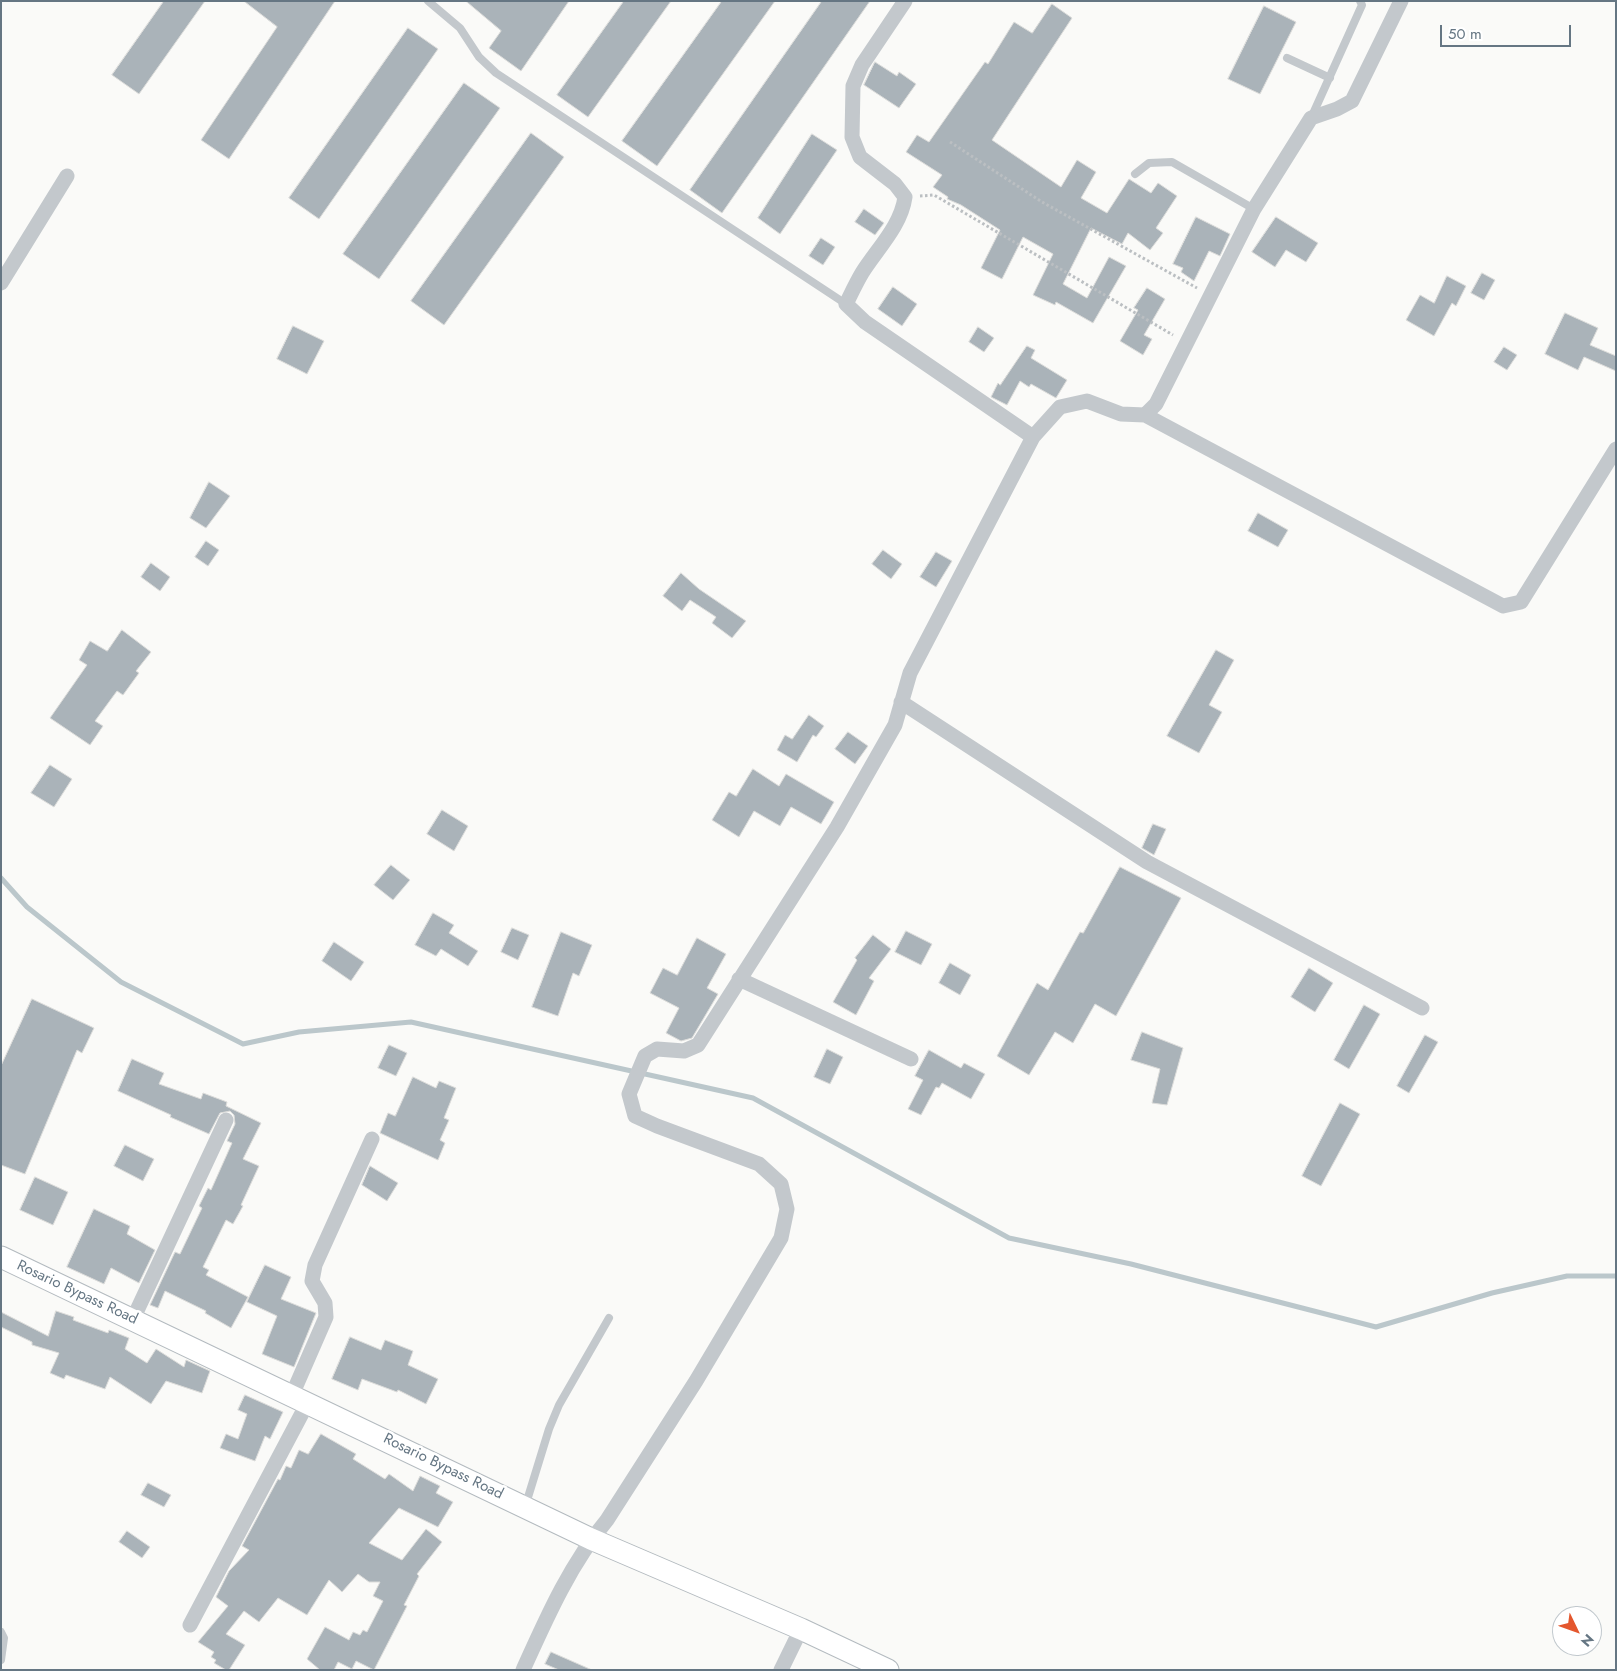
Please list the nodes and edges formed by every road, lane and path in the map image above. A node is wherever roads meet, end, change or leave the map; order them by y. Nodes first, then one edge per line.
1 (428, 1) edge
2 (905, 1) edge
3 (1360, 1) edge
4 (1401, 1) edge
5 (1287, 58) dead end
6 (1330, 78) junction
7 (1311, 118) junction
8 (950, 142) dead end
9 (1135, 174) dead end
10 (67, 176) dead end
11 (905, 197) junction
12 (1254, 209) junction
13 (1, 283) edge
14 (1211, 296) junction
15 (846, 304) junction
16 (1187, 343) junction
17 (1145, 415) junction
18 (1033, 437) junction
19 (1616, 448) edge
20 (901, 702) junction
21 (739, 979) junction
22 (1422, 1008) dead end
23 (910, 1059) dead end
24 (226, 1120) dead end
25 (372, 1139) dead end
26 (4, 1263) edge
27 (609, 1318) dead end
28 (133, 1319) junction
29 (300, 1399) junction
30 (525, 1507) junction
31 (591, 1538) junction
32 (190, 1625) dead end
33 (801, 1629) junction
34 (1, 1632) edge
35 (1, 1660) edge
36 (523, 1670) edge
37 (781, 1670) edge
38 (888, 1670) edge

1 - 15 lane
2 - 11 street
3 - 6 lane
4 - 7 street
5 - 6 lane
6 - 7 lane
7 - 12 street
8 - 14 path
9 - 12 lane
10 - 13 street
11 - 15 street
11 - 16 path
12 - 14 street
14 - 16 street
15 - 18 street
16 - 17 street
17 - 18 street
17 - 19 street
18 - 20 street
20 - 21 street
20 - 22 street
21 - 23 street
21 - 31 street
24 - 28 street
25 - 29 street
26 - 28 main road, Rosario Bypass Road
27 - 30 lane
28 - 29 main road, Rosario Bypass Road
29 - 30 main road, Rosario Bypass Road
29 - 32 street
30 - 31 main road, Rosario Bypass Road
31 - 33 main road, Rosario Bypass Road
31 - 36 street
33 - 37 street
33 - 38 main road, Rosario Bypass Road
34 - 35 lane

